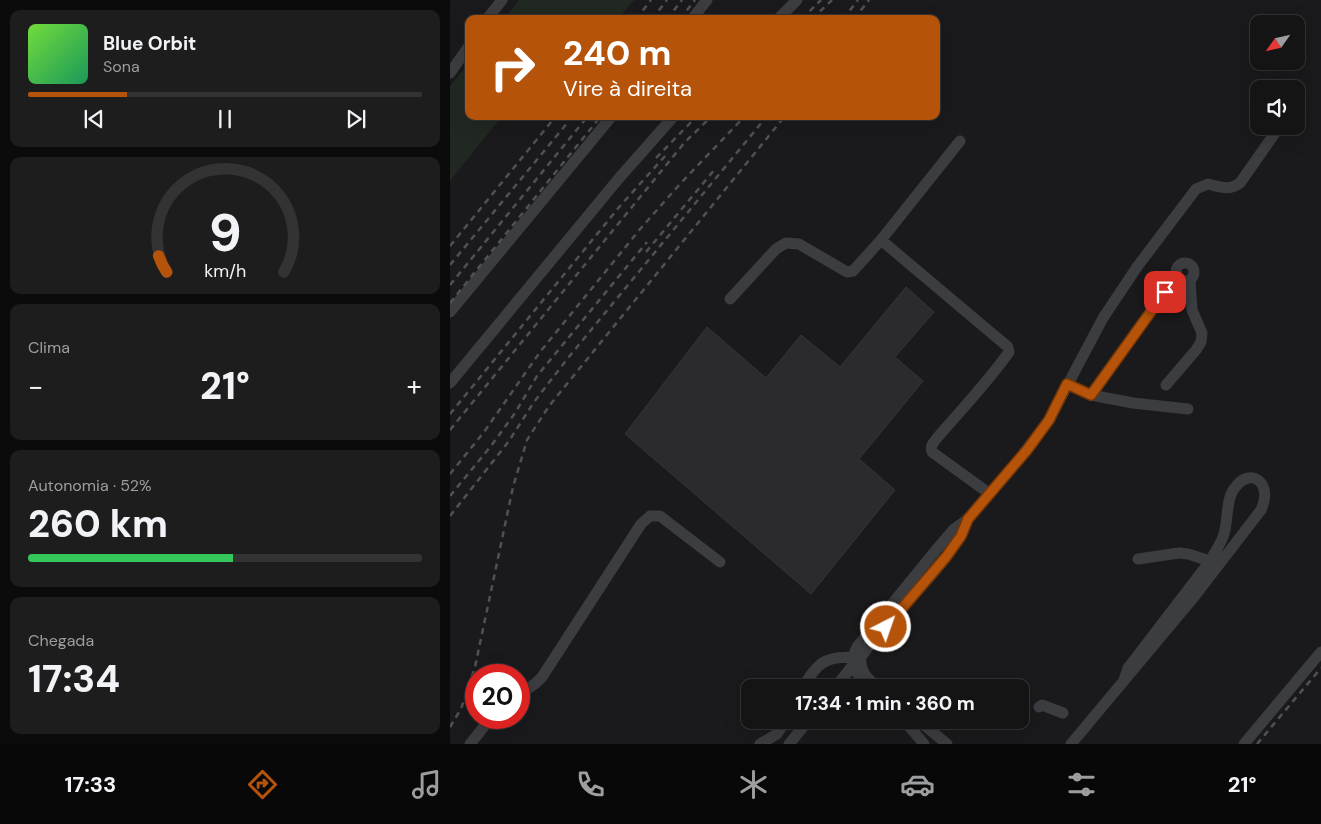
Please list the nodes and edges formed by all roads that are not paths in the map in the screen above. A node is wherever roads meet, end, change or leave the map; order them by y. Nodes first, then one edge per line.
1 (502, 0) edge
2 (707, 0) edge
3 (797, 0) edge
4 (490, 15) edge
5 (695, 15) edge
6 (782, 15) edge
7 (465, 52) edge
8 (450, 74) edge
9 (609, 120) edge
10 (670, 120) edge
11 (1274, 135) edge
12 (960, 141) dead end
13 (882, 240) junction
14 (1176, 276) junction
15 (1190, 280) junction
16 (730, 299) dead end
17 (450, 312) edge
18 (450, 383) edge
19 (1067, 384) junction
20 (1166, 385) dead end
21 (1091, 395) junction
22 (1188, 409) dead end
23 (990, 494) junction
24 (1138, 559) dead end
25 (1210, 561) junction
26 (720, 562) dead end
27 (1321, 652) edge
28 (857, 661) junction
29 (808, 679) edge
30 (842, 679) edge
31 (862, 679) edge
32 (870, 679) edge
33 (1124, 680) junction
34 (530, 687) edge
35 (1039, 707) dead end
36 (1063, 713) dead end
37 (482, 729) edge
38 (780, 729) edge
39 (802, 729) edge
40 (912, 729) edge
41 (929, 729) edge
42 (777, 734) junction
43 (470, 744) edge
44 (760, 744) edge
45 (789, 744) edge
46 (924, 744) edge
47 (947, 744) edge
48 (1072, 744) edge
49 (1244, 744) edge

1 - 4 lane
2 - 5 lane
3 - 6 lane
7 - 8 lane
9 - 17 lane
10 - 18 lane
11 - 19 lane
12 - 13 lane
13 - 16 lane
13 - 23 lane
14 - 15 lane
14 - 15 lane
14 - 21 lane
15 - 20 lane
19 - 21 lane
19 - 23 lane
21 - 22 lane
23 - 28 lane
24 - 25 lane
25 - 33 lane
25 - 33 lane
26 - 34 lane
27 - 49 lane
28 - 29 lane
28 - 30 lane
28 - 31 lane
28 - 32 lane
33 - 48 lane
35 - 36 lane
37 - 43 lane
38 - 42 lane
39 - 45 lane
40 - 46 lane
41 - 47 lane
42 - 44 lane
42 - 45 lane

